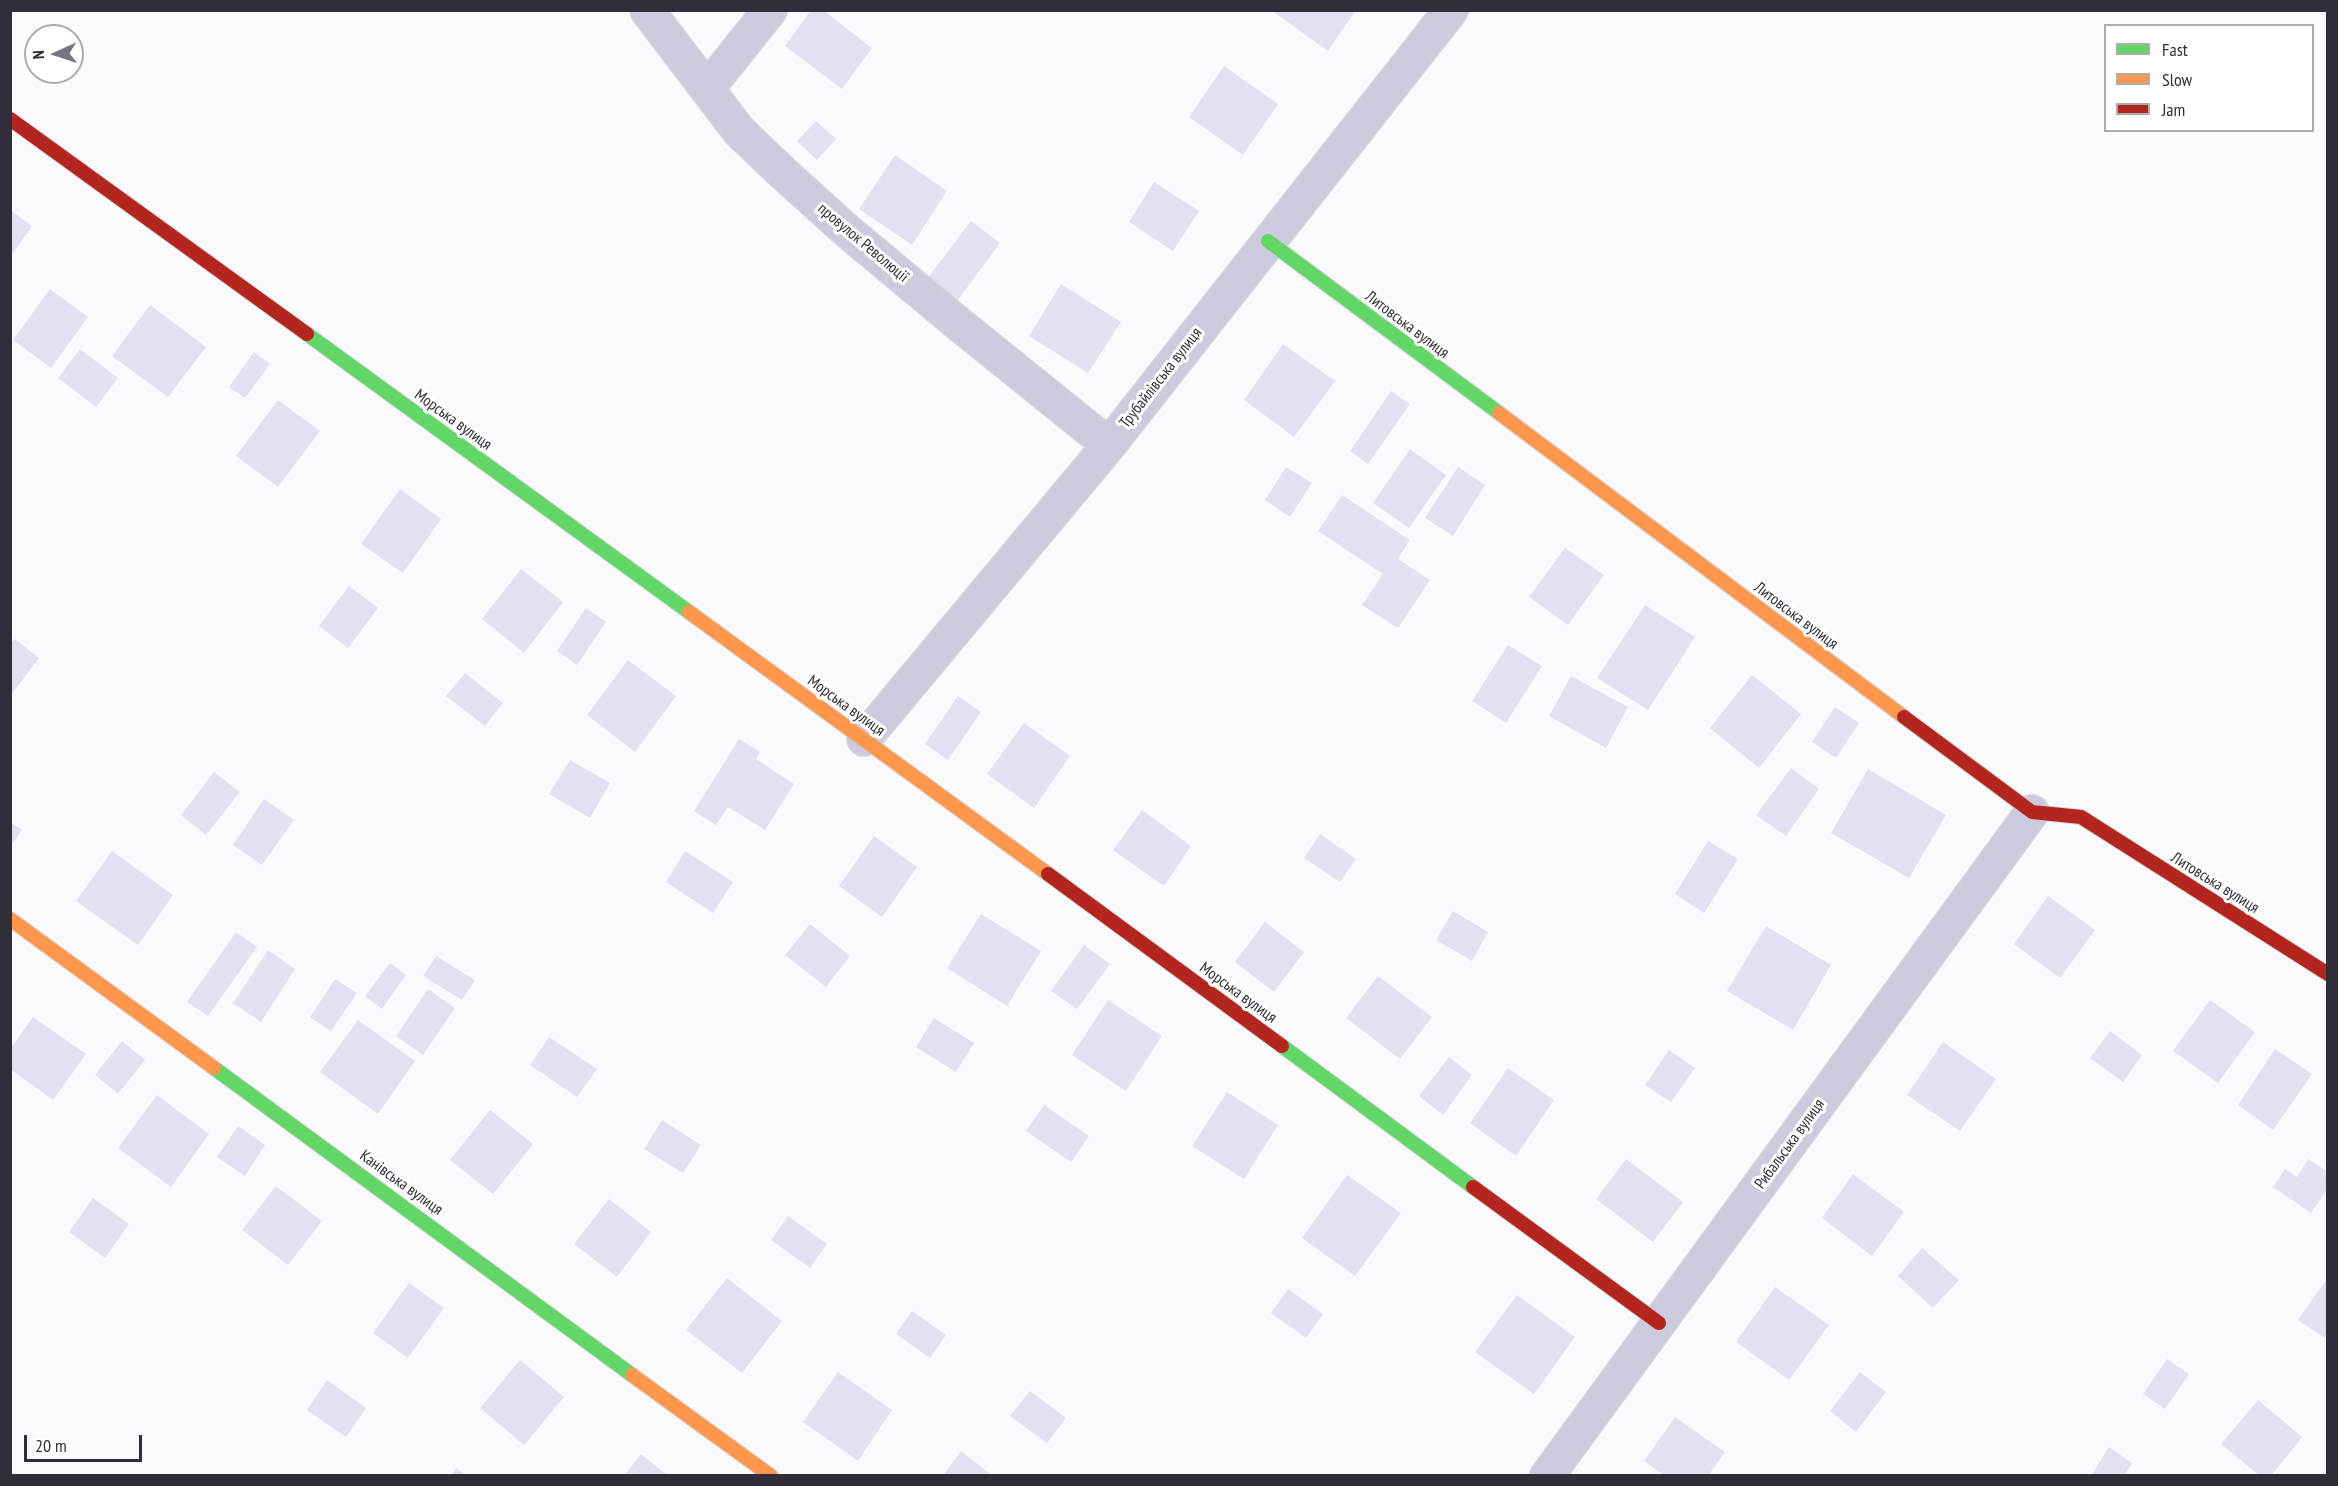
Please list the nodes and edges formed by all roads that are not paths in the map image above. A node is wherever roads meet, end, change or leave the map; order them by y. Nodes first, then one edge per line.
1 (647, 10) edge
2 (770, 10) edge
3 (1451, 10) edge
4 (707, 89) junction
5 (10, 118) edge
6 (1268, 241) junction
7 (1109, 445) junction
8 (864, 739) junction
9 (2032, 812) junction
10 (10, 919) edge
11 (2328, 974) edge
12 (1659, 1323) junction
13 (771, 1476) edge
14 (1547, 1476) edge

1 - 4 street, провулок Революції
2 - 4 street
3 - 6 street, Трубайлівська вулиця
4 - 7 street, провулок Революції
5 - 8 street, Морська вулиця
6 - 7 street, Трубайлівська вулиця
6 - 9 street, Литовська вулиця
7 - 8 street, Трубайлівська вулиця
8 - 12 street, Морська вулиця
9 - 11 street, Литовська вулиця
9 - 12 street, Рибальська вулиця
10 - 13 street, Канівська вулиця
12 - 14 street, Рибальська вулиця

